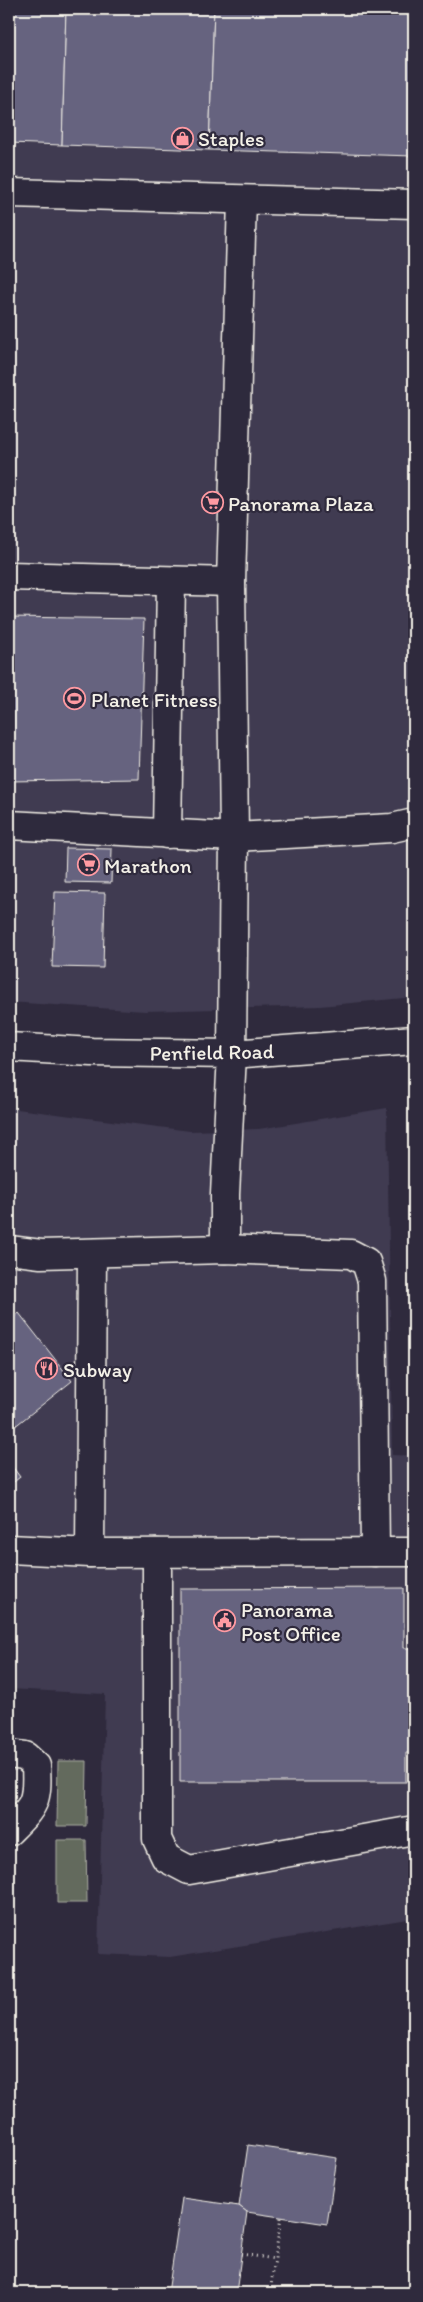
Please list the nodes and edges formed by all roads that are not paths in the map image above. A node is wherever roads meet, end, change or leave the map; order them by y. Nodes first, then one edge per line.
1 (9, 193) edge
2 (242, 200) junction
3 (414, 204) edge
4 (9, 576) edge
5 (171, 580) junction
6 (231, 582) junction
7 (414, 824) edge
8 (9, 825) edge
9 (167, 834) junction
10 (234, 837) junction
11 (414, 1040) edge
12 (9, 1047) edge
13 (232, 1054) junction
14 (225, 1249) junction
15 (9, 1250) edge
16 (92, 1254) junction
17 (9, 1549) edge
18 (374, 1552) junction
19 (414, 1552) edge
20 (90, 1553) junction
21 (158, 1553) junction
22 (9, 1754) edge
23 (414, 1830) edge
24 (9, 1832) edge

1 - 2 main road
2 - 3 main road
2 - 6 main road
4 - 5 main road
5 - 6 main road
5 - 9 main road
6 - 10 main road
7 - 10 main road
8 - 9 main road
9 - 10 main road
10 - 13 main road
11 - 13 main road, Penfield Road
12 - 13 main road, Penfield Road
13 - 14 main road
14 - 16 main road
14 - 18 main road
15 - 16 main road
16 - 20 main road
17 - 20 main road
18 - 19 main road
18 - 21 main road
20 - 21 main road
21 - 23 main road
22 - 24 main road

